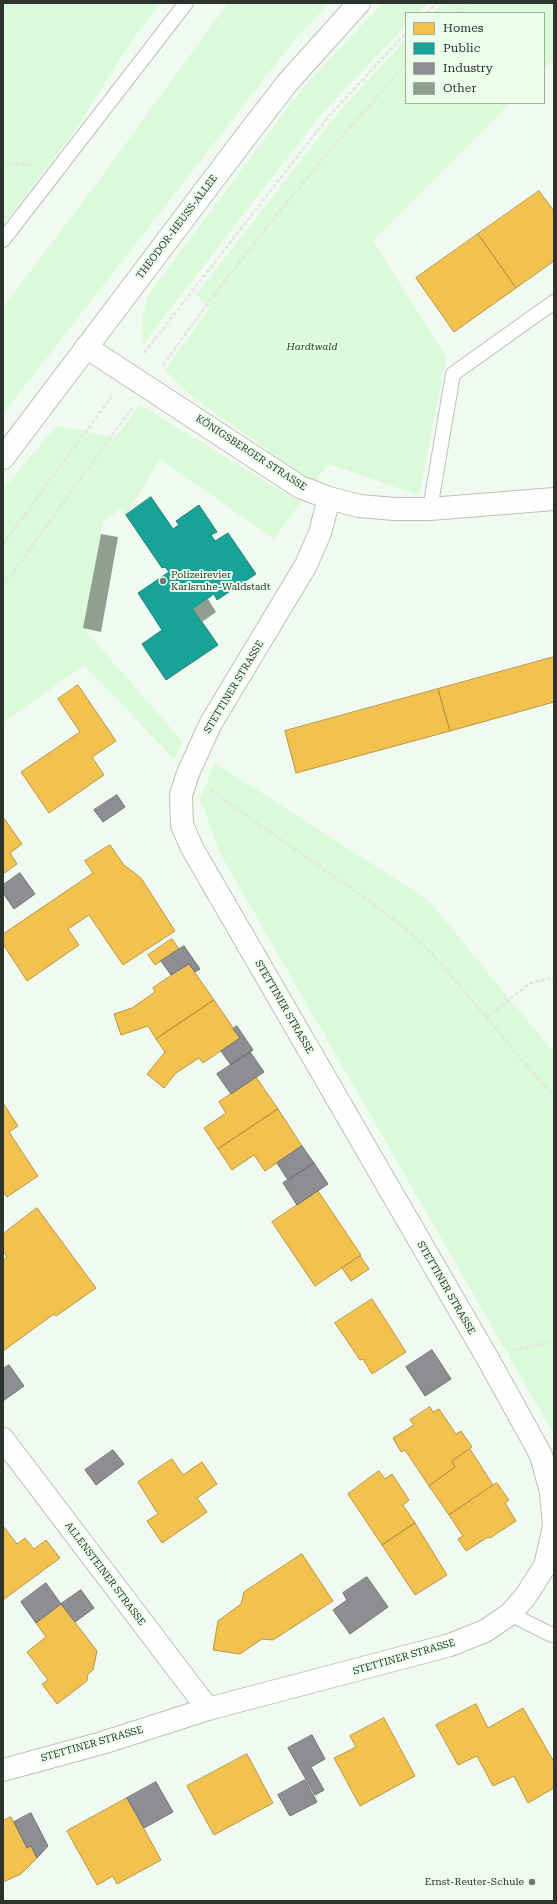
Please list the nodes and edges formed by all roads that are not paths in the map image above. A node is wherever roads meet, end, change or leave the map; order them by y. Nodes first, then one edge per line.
1 (186, 3) edge
2 (359, 3) edge
3 (3, 240) edge
4 (554, 302) edge
5 (86, 347) junction
6 (6, 448) edge
7 (329, 498) junction
8 (554, 499) edge
9 (430, 509) junction
10 (3, 1439) edge
11 (510, 1614) junction
12 (554, 1634) edge
13 (208, 1709) junction
14 (3, 1770) edge

1 - 3 lane
2 - 5 street, THEODOR-HEUSS-ALLEE
4 - 9 lane
5 - 6 street, THEODOR-HEUSS-ALLEE
5 - 7 street, KÖNIGSBERGER STRASSE
7 - 9 street, KÖNIGSBERGER STRASSE
7 - 11 street, STETTINER STRASSE
8 - 9 street, KÖNIGSBERGER STRASSE
10 - 13 street, ALLENSTEINER STRASSE
11 - 12 lane
11 - 13 street, STETTINER STRASSE
13 - 14 street, STETTINER STRASSE

